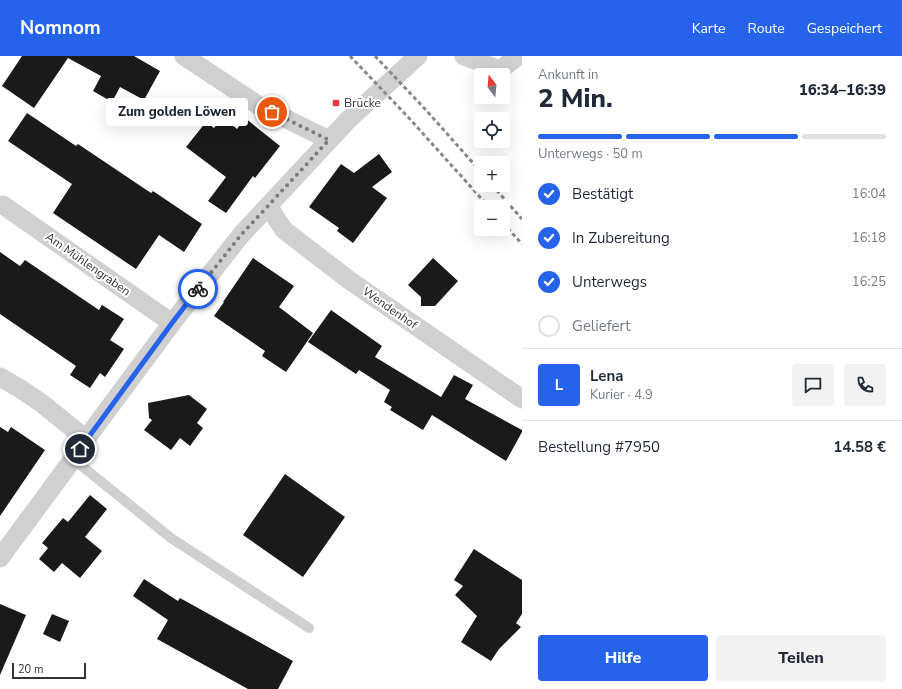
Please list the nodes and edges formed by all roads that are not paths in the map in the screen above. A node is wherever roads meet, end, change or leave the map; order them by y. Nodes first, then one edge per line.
1 (184, 56) edge
2 (418, 56) edge
3 (464, 56) edge
4 (518, 56) edge
5 (329, 140) junction
6 (4, 205) dead end
7 (268, 206) junction
8 (172, 323) junction
9 (0, 377) edge
10 (522, 399) edge
11 (86, 439) junction
12 (73, 459) junction
13 (0, 558) edge
14 (309, 628) dead end

1 - 5 street
2 - 5 street
3 - 4 street
5 - 7 street
6 - 8 street, Am Mühlengraben
7 - 8 street
7 - 10 street, Wendenhof
8 - 11 street
9 - 11 street
11 - 12 street
12 - 13 street
12 - 14 lane

